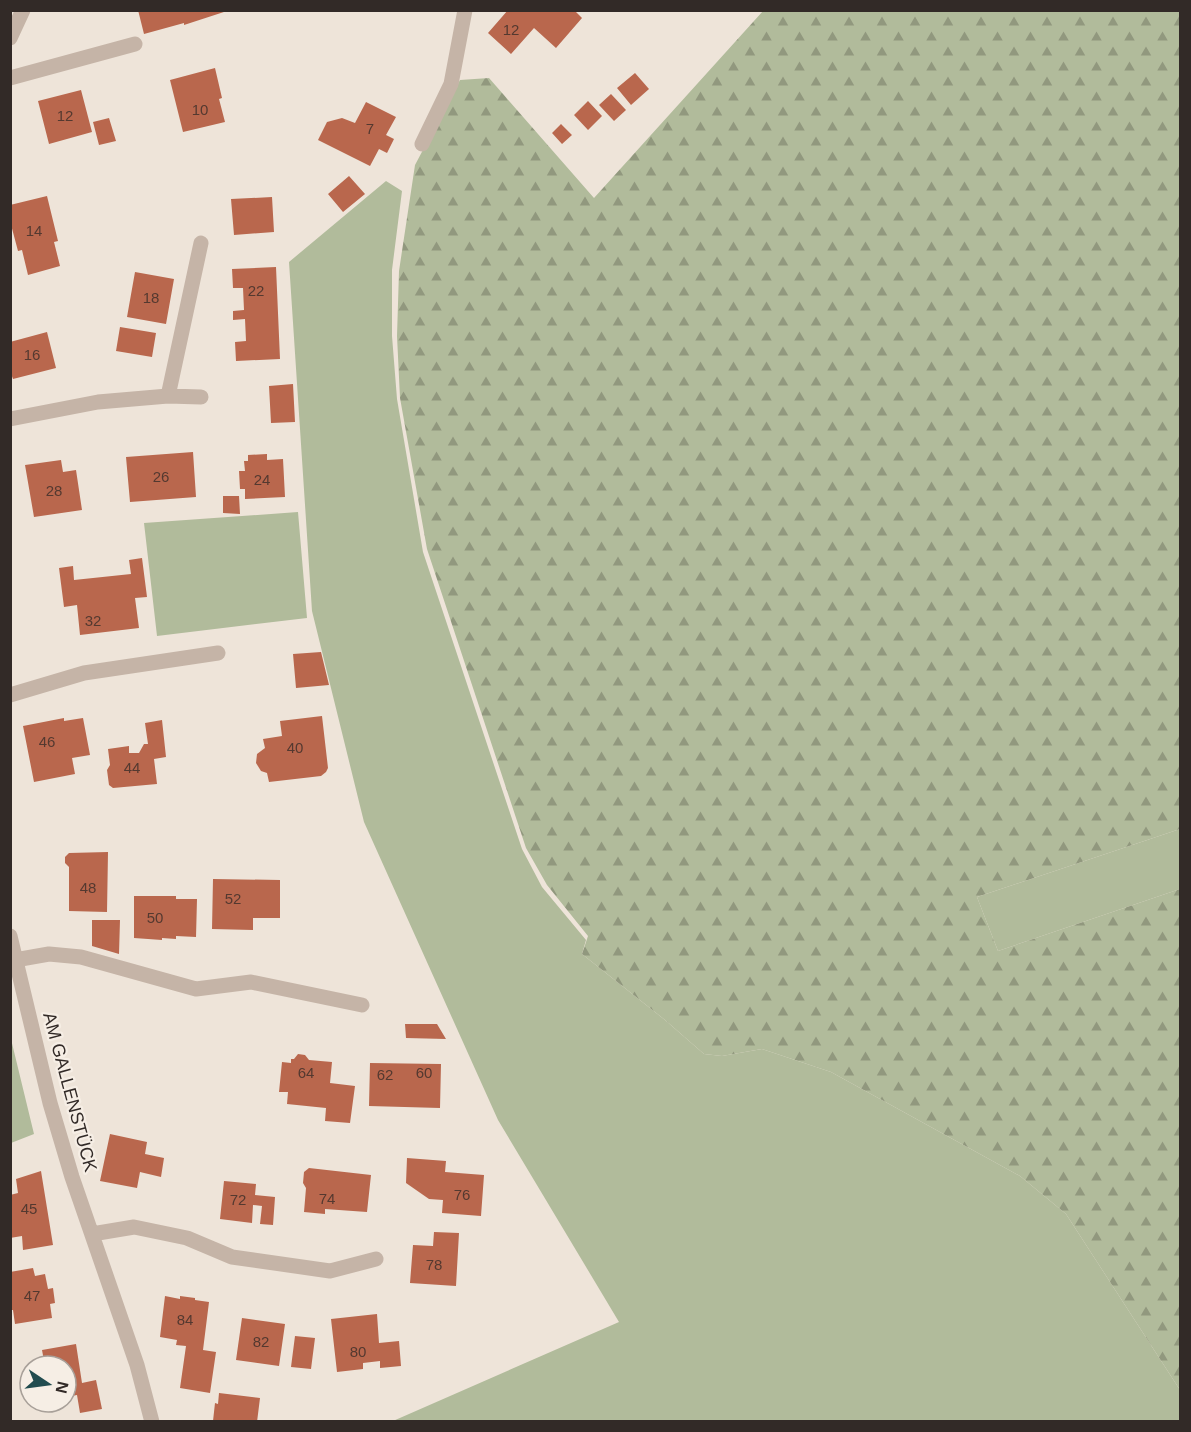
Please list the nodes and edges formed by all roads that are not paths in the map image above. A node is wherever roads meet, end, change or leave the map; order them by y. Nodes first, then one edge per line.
1 (23, 10) edge
2 (465, 10) edge
3 (10, 38) edge
4 (135, 44) dead end
5 (10, 78) edge
6 (422, 144) dead end
7 (201, 243) dead end
8 (168, 396) junction
9 (201, 397) dead end
10 (10, 419) edge
11 (218, 653) dead end
12 (10, 695) edge
13 (10, 936) edge
14 (15, 960) junction
15 (362, 1005) dead end
16 (92, 1234) junction
17 (376, 1259) dead end
18 (152, 1422) edge

1 - 3 street
2 - 6 street
4 - 5 street
7 - 8 street
8 - 9 street
8 - 10 street
11 - 12 street
13 - 14 street, AM GALLENSTÜCK
14 - 15 street
14 - 16 street, AM GALLENSTÜCK
16 - 17 street
16 - 18 street, AM GALLENSTÜCK

